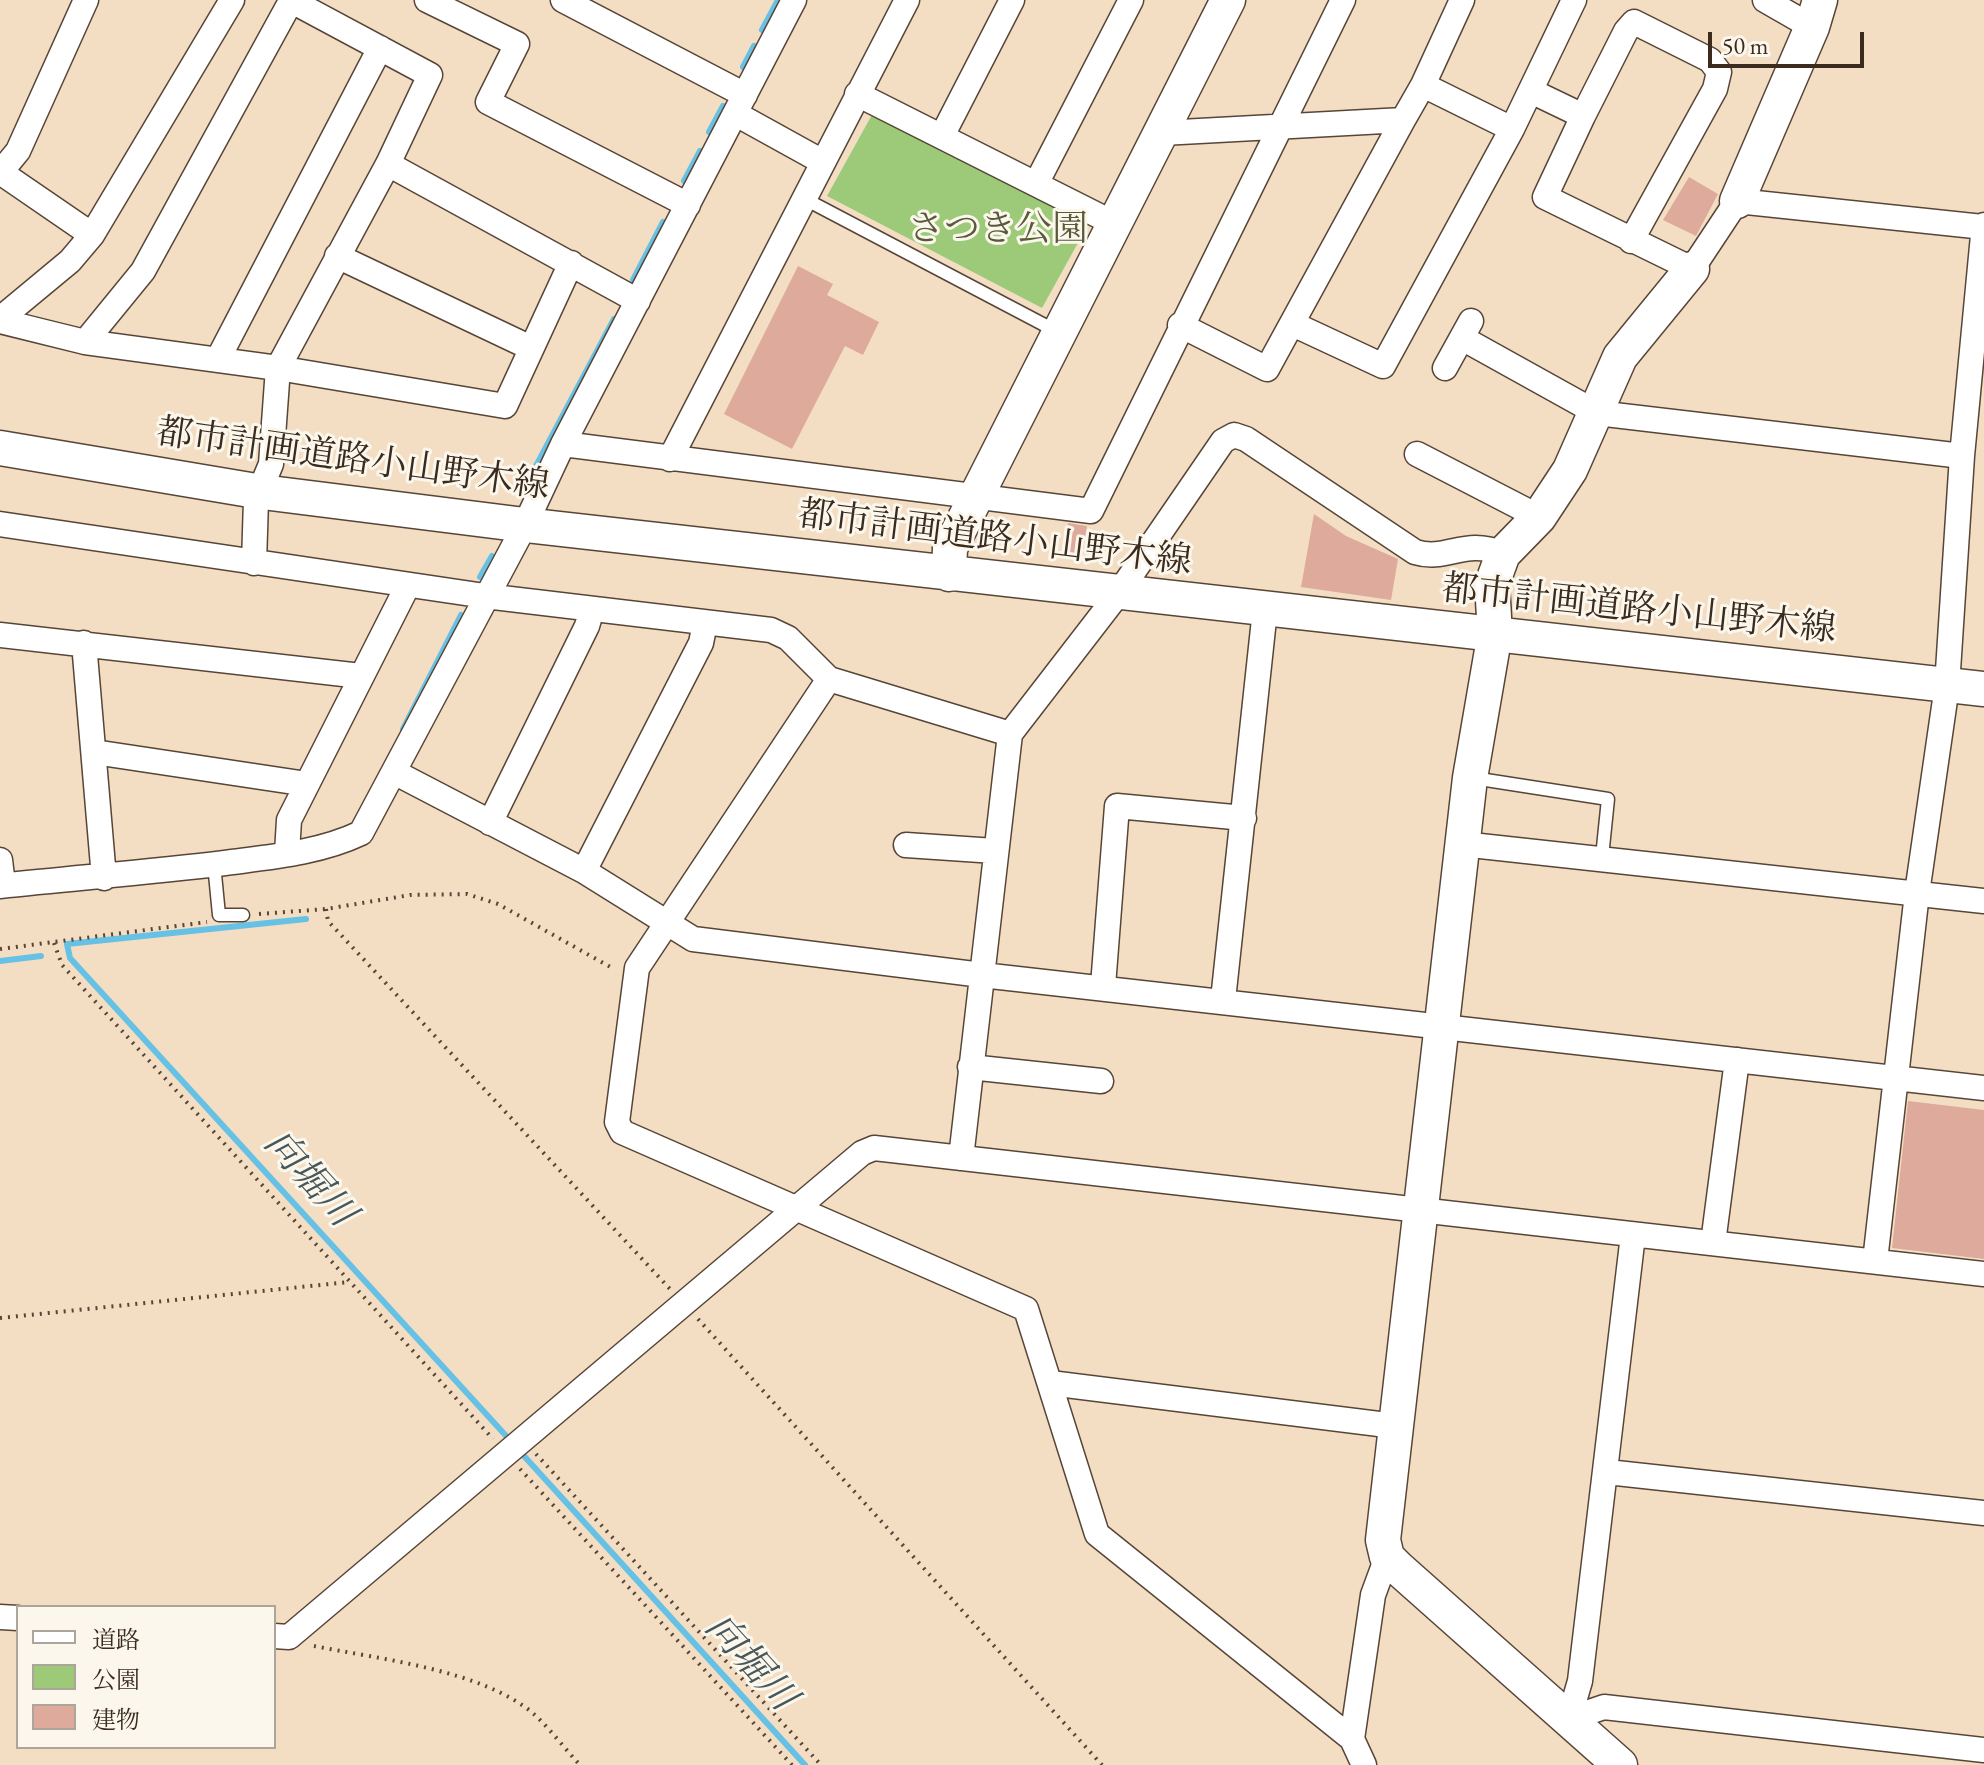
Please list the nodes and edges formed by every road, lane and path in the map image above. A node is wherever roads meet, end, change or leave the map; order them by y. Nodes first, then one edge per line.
1 (86, 0) edge
2 (232, 0) edge
3 (290, 0) edge
4 (427, 0) edge
5 (563, 0) edge
6 (794, 0) edge
7 (907, 0) edge
8 (1012, 0) edge
9 (1131, 0) edge
10 (1228, 0) edge
11 (1343, 0) edge
12 (1462, 0) edge
13 (1574, 0) edge
14 (1765, 0) edge
15 (1816, 14) edge
16 (380, 48) junction
17 (1423, 85) junction
18 (1531, 91) junction
19 (857, 94) junction
20 (740, 104) junction
21 (1583, 116) junction
22 (1403, 120) junction
23 (1283, 126) junction
24 (1512, 129) junction
25 (1162, 133) junction
26 (942, 136) junction
27 (821, 161) junction
28 (388, 164) junction
29 (0, 172) edge
30 (1036, 184) junction
31 (803, 198) junction
32 (1737, 201) junction
33 (688, 205) junction
34 (1115, 224) junction
35 (1984, 226) edge
36 (92, 235) junction
37 (1631, 241) junction
38 (337, 256) junction
39 (571, 263) junction
40 (1692, 269) junction
41 (638, 301) junction
42 (0, 320) edge
43 (1180, 325) junction
44 (1295, 325) junction
45 (1059, 333) junction
46 (85, 342) junction
47 (531, 348) junction
48 (218, 359) junction
49 (278, 368) junction
50 (1445, 368) dead end
51 (1597, 413) junction
52 (563, 444) junction
53 (0, 448) edge
54 (1417, 454) dead end
55 (1962, 456) junction
56 (670, 459) junction
57 (262, 492) junction
58 (976, 496) junction
59 (1539, 517) junction
60 (0, 524) edge
61 (525, 525) junction
62 (1503, 554) junction
63 (254, 563) junction
64 (949, 574) junction
65 (408, 585) junction
66 (1118, 594) junction
67 (485, 596) junction
68 (592, 609) junction
69 (1265, 610) junction
70 (705, 623) junction
71 (1495, 633) junction
72 (0, 635) edge
73 (84, 643) junction
74 (361, 676) junction
75 (829, 679) junction
76 (1947, 686) junction
77 (1984, 689) edge
78 (1010, 734) junction
79 (94, 752) junction
80 (394, 772) junction
81 (1470, 778) junction
82 (307, 784) junction
83 (1244, 818) junction
84 (490, 823) junction
85 (1462, 844) junction
86 (906, 845) dead end
87 (995, 851) junction
88 (287, 853) junction
89 (1602, 857) junction
90 (0, 860) edge
91 (214, 864) junction
92 (584, 871) junction
93 (104, 878) junction
94 (2, 885) edge
95 (1917, 893) junction
96 (1984, 901) edge
97 (326, 909) junction
98 (219, 915) junction
99 (243, 915) joint
100 (667, 924) junction
101 (54, 943) junction
102 (0, 949) edge
103 (982, 975) junction
104 (634, 980) junction
105 (1103, 986) junction
106 (1223, 1000) junction
107 (1442, 1026) junction
108 (1737, 1060) junction
109 (970, 1067) junction
110 (1896, 1078) junction
111 (1101, 1081) dead end
112 (1984, 1088) edge
113 (961, 1158) junction
114 (797, 1210) junction
115 (1422, 1210) junction
116 (1633, 1235) junction
117 (1713, 1243) junction
118 (1875, 1261) junction
119 (1984, 1274) edge
120 (349, 1282) junction
121 (684, 1304) junction
122 (0, 1318) edge
123 (1050, 1383) junction
124 (1395, 1426) junction
125 (515, 1447) junction
126 (1607, 1472) junction
127 (1984, 1513) edge
128 (1387, 1557) junction
129 (282, 1636) edge
130 (1569, 1719) junction
131 (1352, 1739) junction
132 (1975, 1755) edge
133 (580, 1765) edge
134 (792, 1765) edge
135 (821, 1765) edge
136 (1102, 1765) edge
137 (1364, 1765) edge
138 (1620, 1765) edge

1 - 29 street
2 - 36 street
3 - 16 street
3 - 46 street
4 - 33 street
5 - 20 street
6 - 20 street
7 - 19 street
8 - 26 street
9 - 30 street
10 - 25 street
11 - 23 street
12 - 17 street
13 - 18 street
14 - 15 street
15 - 32 street
16 - 28 street
16 - 48 street
17 - 22 street
17 - 24 street
18 - 21 street
18 - 24 street
19 - 26 street
19 - 27 street
20 - 27 street
20 - 33 street
21 - 37 street
21 - 37 street
22 - 23 street
22 - 44 street
23 - 25 street
23 - 43 street
24 - 44 street
25 - 34 street
26 - 30 street
27 - 31 street
28 - 38 street
28 - 39 street
29 - 36 street
30 - 34 street
31 - 45 lane
31 - 56 street
32 - 35 street
32 - 40 street
33 - 41 street
34 - 45 street
35 - 55 street
36 - 42 street
37 - 40 street
38 - 47 street
38 - 49 street
39 - 41 street
39 - 47 street
40 - 51 street
41 - 52 street
42 - 46 street
43 - 44 street
43 - 58 street
45 - 58 street
46 - 48 street
47 - 49 street
48 - 49 street
49 - 57 street
50 - 51 street
51 - 55 street
51 - 59 street
52 - 56 street
52 - 61 street
53 - 57 street, 都市計画道路小山野木線
54 - 59 street
55 - 76 street
56 - 58 street
57 - 61 street, 都市計画道路小山野木線
57 - 63 street
58 - 64 street
59 - 62 street
60 - 63 street
61 - 64 street, 都市計画道路小山野木線
61 - 67 street
62 - 66 street
62 - 71 street
63 - 65 street
64 - 66 street, 都市計画道路小山野木線
65 - 67 street
65 - 74 street
66 - 69 street, 都市計画道路小山野木線
66 - 78 street
67 - 68 street
67 - 80 street
68 - 70 street
68 - 84 street
69 - 71 street, 都市計画道路小山野木線
69 - 83 street
70 - 75 street
70 - 92 street
71 - 76 street, 都市計画道路小山野木線
71 - 81 street
72 - 73 street
73 - 74 street
73 - 79 street
74 - 82 street
75 - 78 street
75 - 100 street
76 - 77 street, 都市計画道路小山野木線
76 - 95 street
78 - 87 street
79 - 82 street
79 - 93 street
80 - 84 street
80 - 88 street
81 - 85 street
81 - 89 lane
82 - 88 street
83 - 105 street
83 - 106 street
84 - 92 street
85 - 89 street
85 - 107 street
86 - 87 street
87 - 103 street
88 - 91 street
89 - 95 street
90 - 94 street
91 - 93 street
91 - 98 lane
92 - 100 street
93 - 94 street
95 - 96 street
95 - 110 street
97 - 99 path
97 - 104 path
97 - 121 path
98 - 99 lane
98 - 101 path
100 - 103 street
100 - 104 street
101 - 102 path
101 - 120 path
103 - 105 street
103 - 109 street
104 - 114 street
105 - 106 street
106 - 107 street
107 - 108 street
107 - 115 street
108 - 110 street
108 - 117 street
109 - 111 street
109 - 113 street
110 - 112 street
110 - 118 street
113 - 114 street
113 - 115 street
114 - 121 street
114 - 123 street
115 - 116 street
115 - 124 street
116 - 117 street
116 - 126 street
117 - 118 street
118 - 119 street
120 - 122 path
120 - 125 path
121 - 125 street
121 - 136 path
123 - 124 street
123 - 131 street
124 - 128 street
125 - 129 street
125 - 134 path
125 - 135 path
126 - 127 street
126 - 130 street
128 - 130 street
128 - 131 street
129 - 133 path
130 - 132 street
130 - 138 street
131 - 137 street

